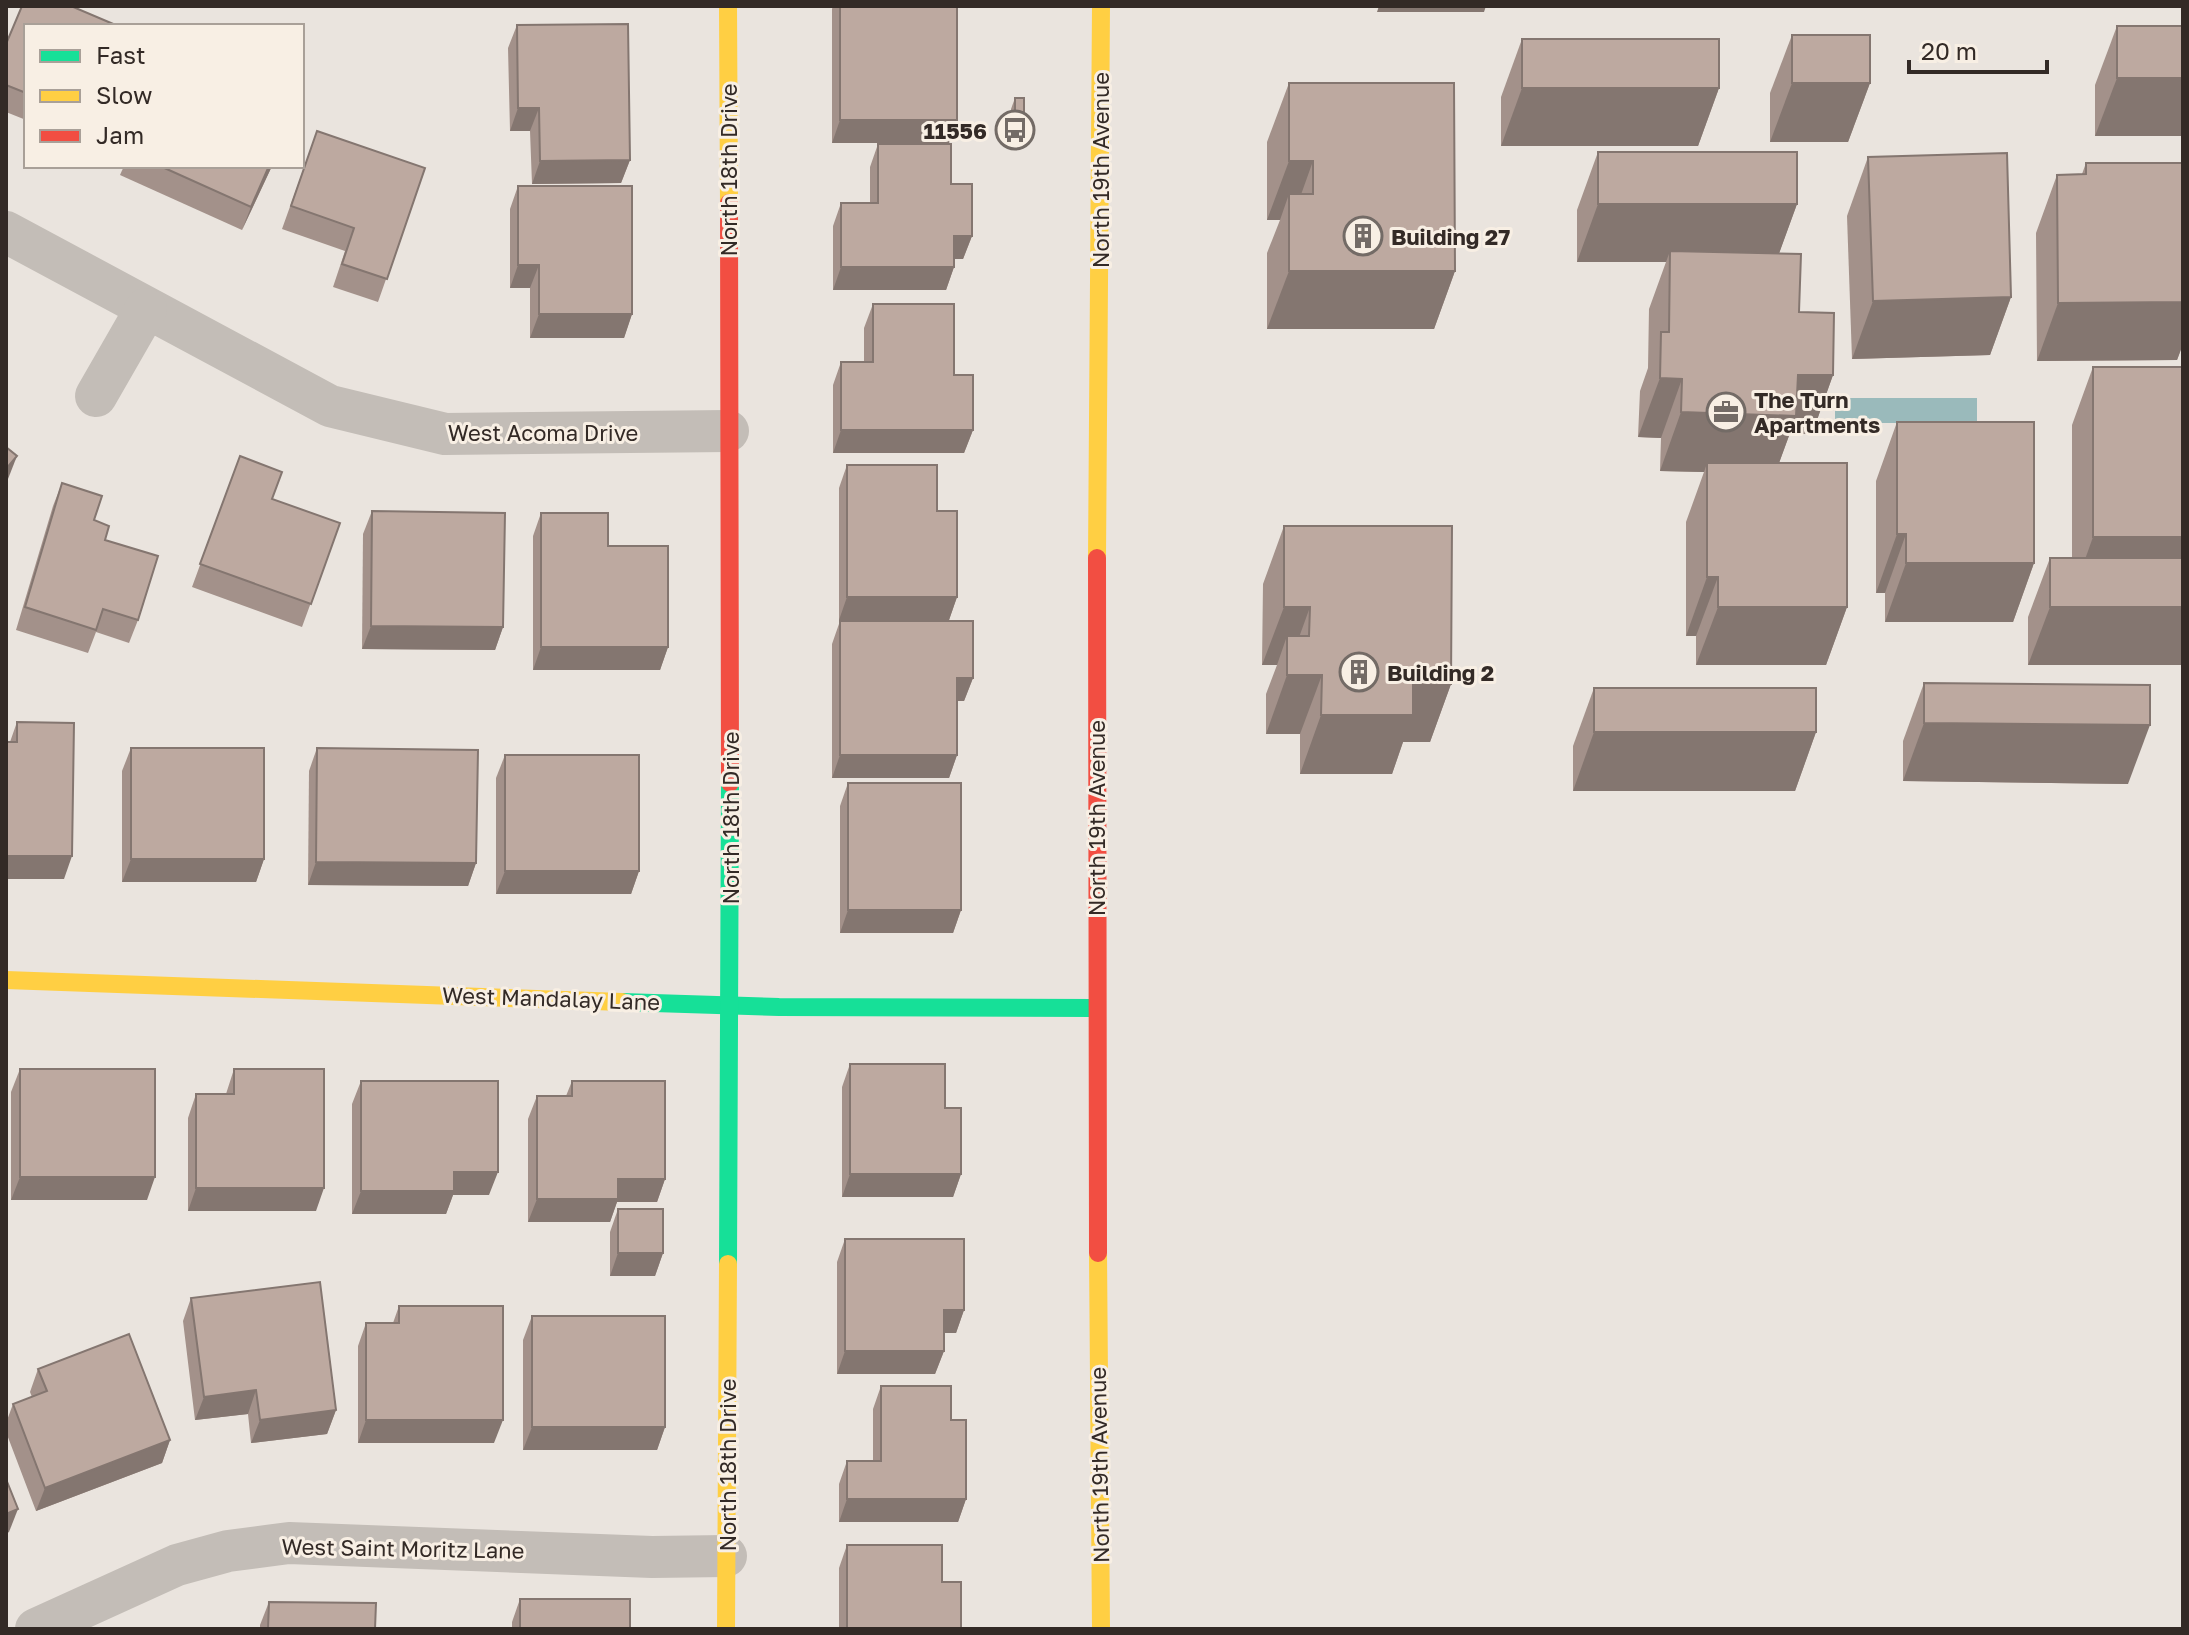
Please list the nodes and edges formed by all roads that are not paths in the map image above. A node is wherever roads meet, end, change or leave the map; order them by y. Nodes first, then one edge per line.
1 (728, 6) edge
2 (1101, 6) edge
3 (6, 232) edge
4 (146, 309) junction
5 (96, 396) dead end
6 (728, 431) junction
7 (6, 980) edge
8 (730, 1004) junction
9 (1095, 1008) junction
10 (726, 1556) junction
11 (44, 1627) edge
12 (726, 1629) edge
13 (1101, 1629) edge

1 - 6 street, North 18th Drive
2 - 9 street, North 19th Avenue
3 - 4 street, West Acoma Drive
4 - 5 street
4 - 6 street, West Acoma Drive
6 - 8 street, North 18th Drive
7 - 8 street, West Mandalay Lane
8 - 9 street, West Mandalay Lane
8 - 10 street, North 18th Drive
9 - 13 street, North 19th Avenue
10 - 11 street, West Saint Moritz Lane
10 - 12 street, North 18th Drive

